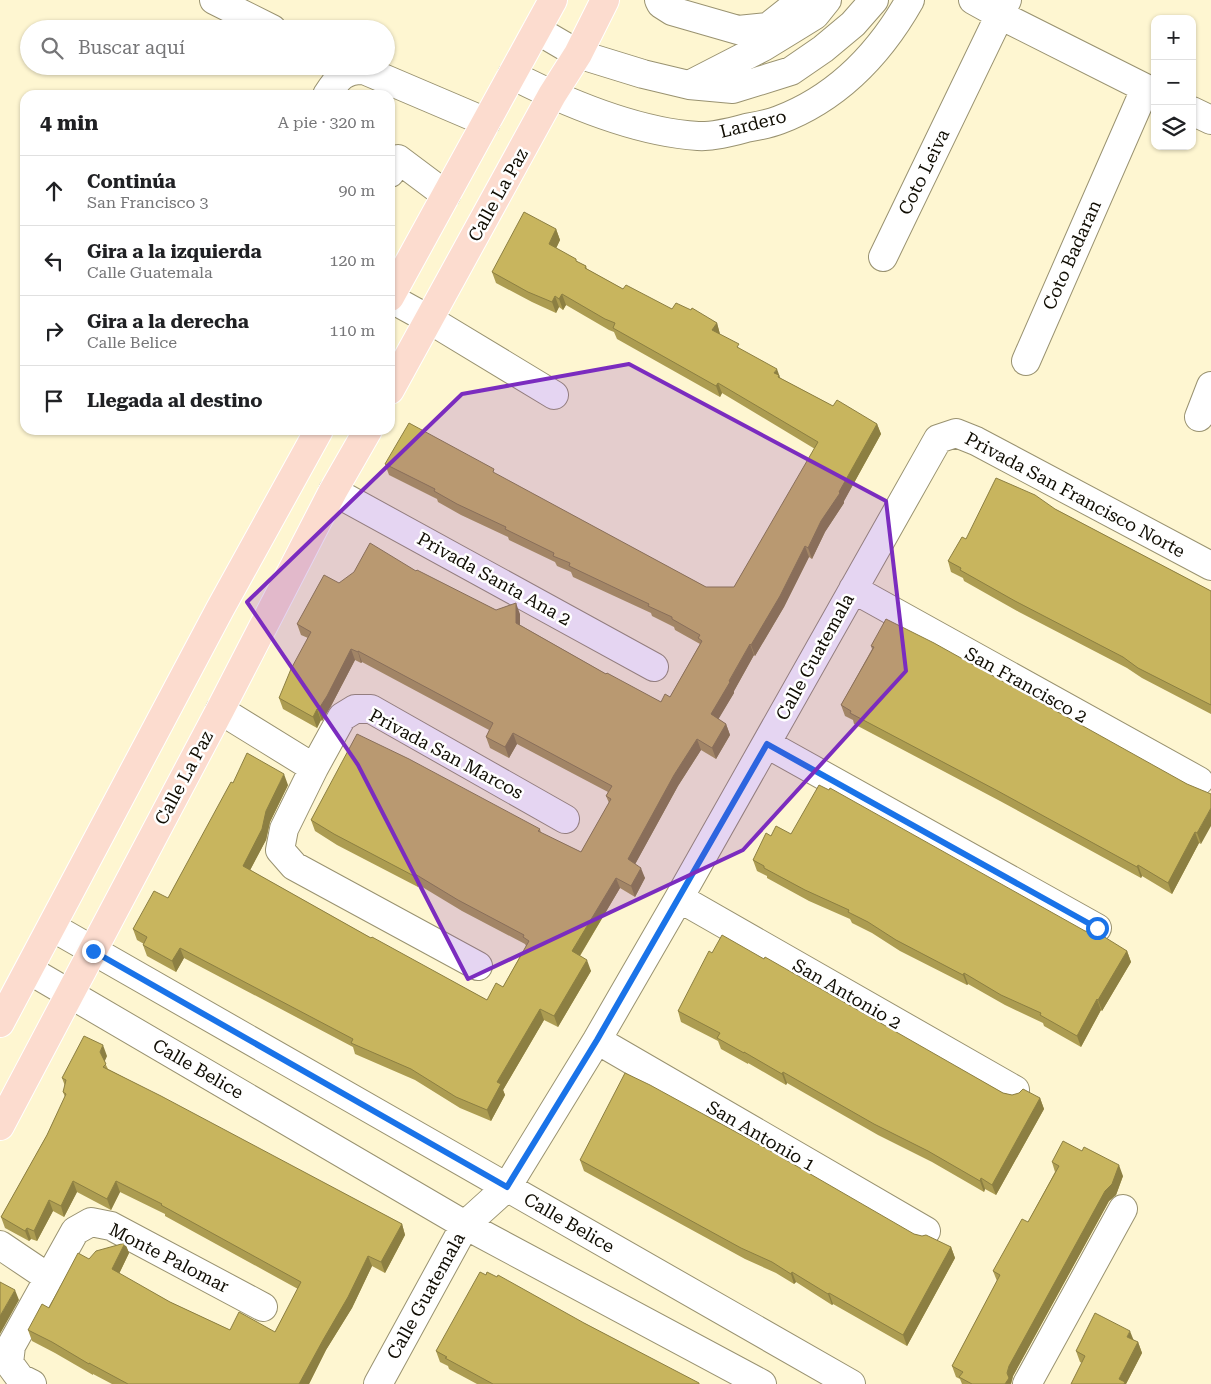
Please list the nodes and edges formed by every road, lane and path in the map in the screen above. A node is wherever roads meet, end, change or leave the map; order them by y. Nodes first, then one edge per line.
1 (214, 0) edge
2 (553, 0) edge
3 (604, 0) edge
4 (659, 0) edge
5 (796, 0) edge
6 (827, 0) edge
7 (874, 0) edge
8 (910, 0) edge
9 (973, 0) edge
10 (1003, 8) edge
11 (254, 20) edge
12 (537, 30) junction
13 (578, 54) junction
14 (342, 75) edge
15 (379, 75) edge
16 (512, 75) junction
17 (689, 85) junction
18 (733, 89) junction
19 (331, 90) edge
20 (1150, 91) edge
21 (552, 95) junction
22 (1196, 113) edge
23 (1211, 120) edge
24 (486, 122) junction
25 (733, 131) junction
26 (395, 164) edge
27 (446, 195) junction
28 (883, 257) dead end
29 (395, 288) edge
30 (395, 300) edge
31 (430, 320) junction
32 (1026, 361) dead end
33 (395, 381) edge
34 (1211, 386) edge
35 (554, 395) dead end
36 (1199, 417) dead end
37 (316, 435) edge
38 (365, 435) edge
39 (938, 439) joint
40 (333, 491) junction
41 (1211, 566) edge
42 (853, 589) junction
43 (654, 667) dead end
44 (220, 710) junction
45 (767, 744) junction
46 (314, 768) junction
47 (1199, 781) dead end
48 (565, 819) dead end
49 (680, 898) junction
50 (52, 927) junction
51 (1097, 928) dead end
52 (93, 951) junction
53 (478, 966) dead end
54 (29, 970) junction
55 (70, 994) junction
56 (0, 1023) edge
57 (597, 1040) junction
58 (1014, 1090) dead end
59 (0, 1126) edge
60 (507, 1187) junction
61 (1123, 1209) dead end
62 (465, 1225) junction
63 (926, 1231) dead end
64 (0, 1245) edge
65 (49, 1278) junction
66 (263, 1307) dead end
67 (32, 1384) edge
68 (378, 1384) edge
69 (762, 1384) edge
70 (851, 1384) edge
71 (1027, 1384) edge

1 - 11 street
2 - 12 main road
3 - 13 main road, Calle La Paz
4 - 5 street
6 - 17 street
7 - 18 street
8 - 25 street, Lardero
9 - 10 street
10 - 20 street
10 - 28 street, Coto Leiva
12 - 13 street
12 - 16 main road
13 - 17 street
13 - 21 main road, Calle La Paz
14 - 19 street
15 - 24 street
16 - 21 street, Lardero
16 - 24 main road
17 - 18 street
18 - 25 street
20 - 32 street, Coto Badaran
21 - 25 street, Lardero
21 - 31 main road, Calle La Paz
22 - 23 street
24 - 27 main road
26 - 27 street
27 - 29 main road
30 - 31 street
31 - 33 main road, Calle La Paz
31 - 35 street
34 - 36 street
37 - 50 main road
38 - 40 main road, Calle La Paz
39 - 41 street, Privada San Francisco Norte
39 - 42 street, Calle Guatemala
40 - 43 street, Privada Santa Ana 2
40 - 44 main road, Calle La Paz
42 - 45 street, Calle Guatemala
42 - 47 street, San Francisco 2
44 - 46 street
44 - 52 main road, Calle La Paz
45 - 49 street, Calle Guatemala
45 - 51 street
46 - 48 street, Privada San Marcos
46 - 53 street, Privada San Marcos
49 - 57 street, Calle Guatemala
49 - 58 street, San Antonio 2
50 - 52 street, Calle Belice
50 - 54 main road
52 - 55 main road, Calle La Paz
52 - 60 street, Calle Belice
54 - 55 street, Calle Belice
54 - 56 main road
55 - 59 main road, Calle La Paz
55 - 62 street, Calle Belice
57 - 60 street, Calle Guatemala
57 - 63 street, San Antonio 1
60 - 62 street, Calle Guatemala
60 - 70 street, Calle Belice
61 - 71 street
62 - 68 street, Calle Guatemala
62 - 69 street, Calle Belice
64 - 65 street
65 - 66 street, Monte Palomar
65 - 67 street, Monte Palomar

